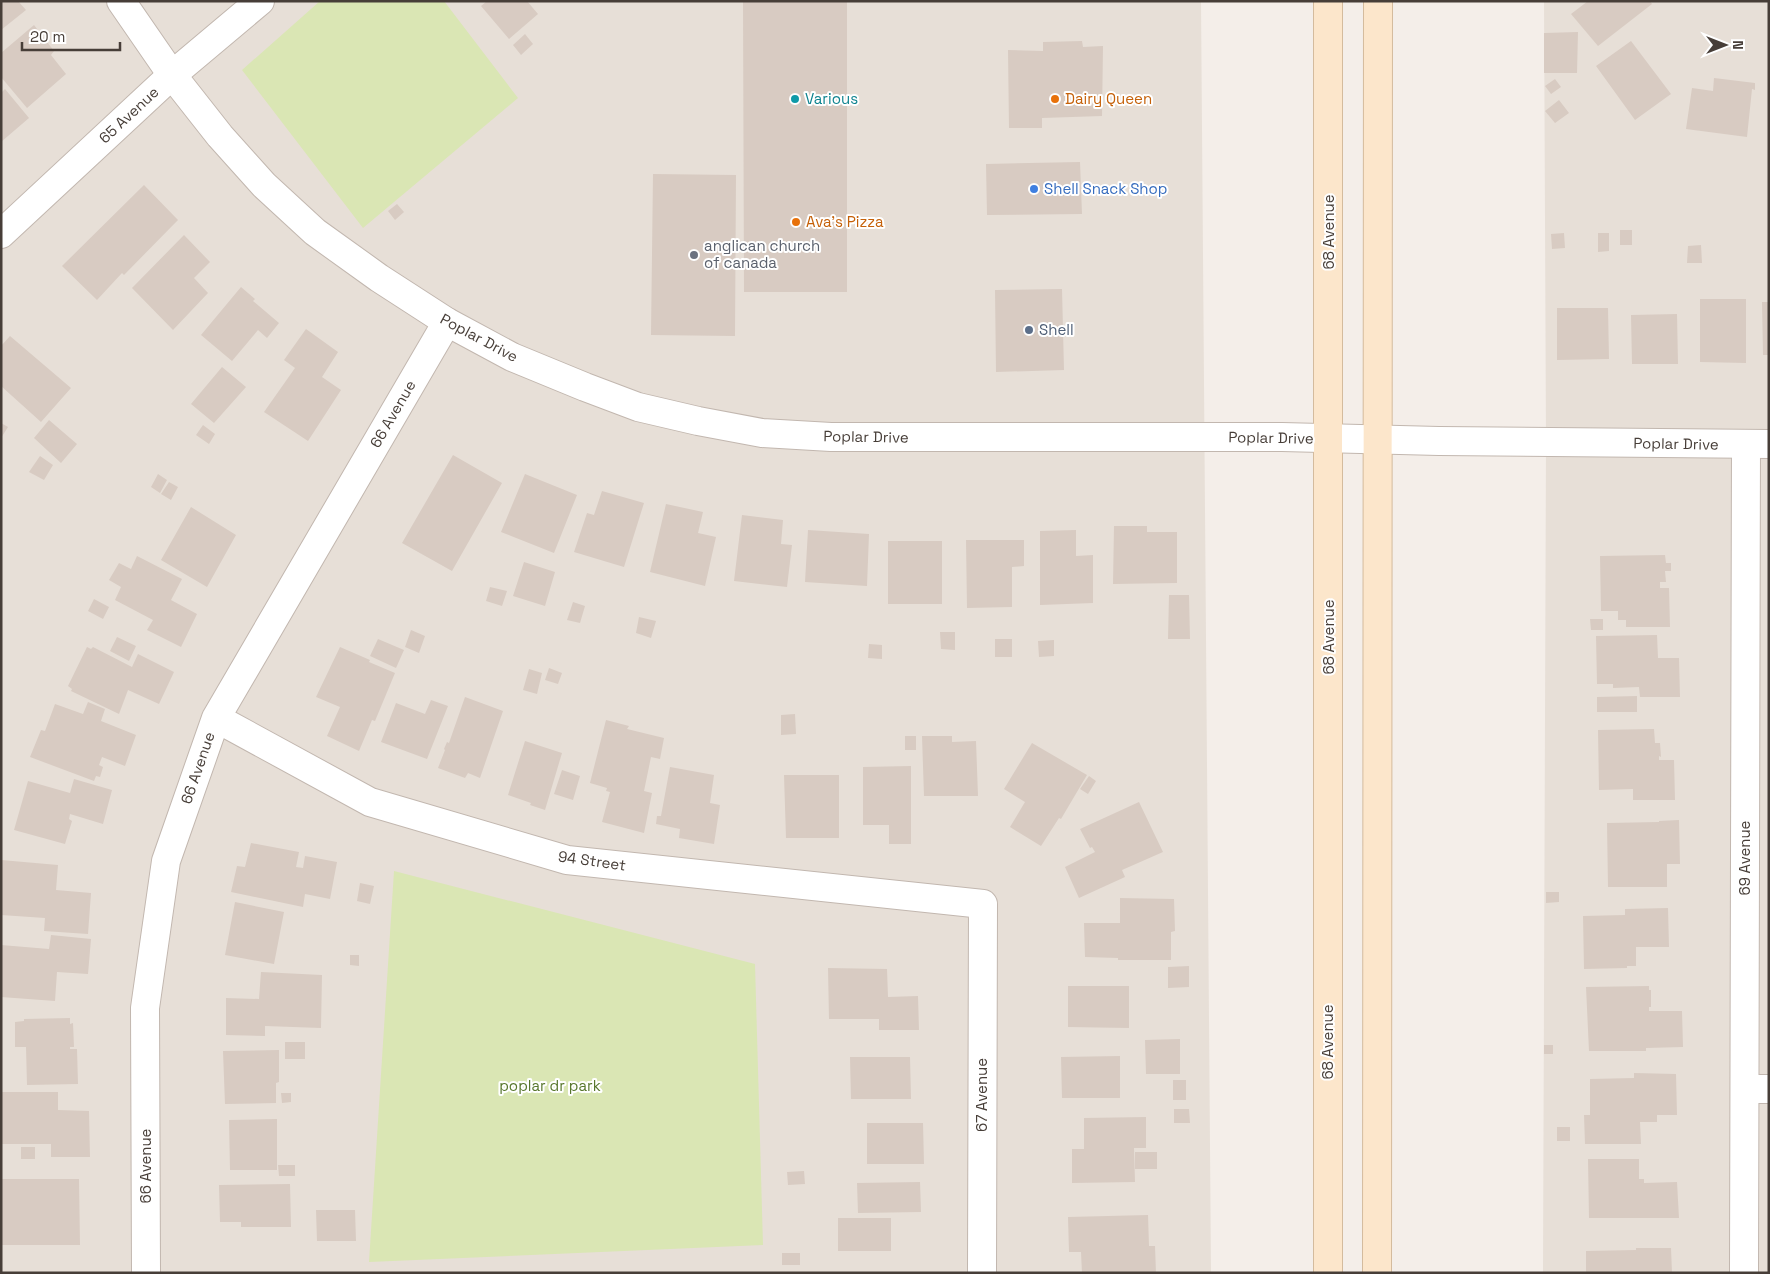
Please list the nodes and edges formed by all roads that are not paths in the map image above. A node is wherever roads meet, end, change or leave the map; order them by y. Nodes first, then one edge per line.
1 (120, 1) edge
2 (260, 1) edge
3 (1328, 1) edge
4 (1378, 1) edge
5 (172, 75) junction
6 (1, 234) edge
7 (447, 322) junction
8 (1329, 439) junction
9 (1378, 440) junction
10 (1758, 444) edge
11 (216, 718) junction
12 (983, 916) joint
13 (1757, 1089) edge
14 (146, 1273) edge
15 (982, 1273) edge
16 (1328, 1273) edge
17 (1377, 1273) edge
18 (1744, 1273) edge

1 - 5 street, Poplar Drive
2 - 5 street, 65 Avenue
3 - 8 main road, 68 Avenue
4 - 9 main road
5 - 6 street, 65 Avenue
5 - 7 street, Poplar Drive
7 - 8 street, Poplar Drive
7 - 11 street, 66 Avenue
8 - 9 street, Poplar Drive
8 - 16 main road, 68 Avenue
9 - 10 street, Poplar Drive
9 - 17 main road
10 - 13 street, 69 Avenue
11 - 12 street, 94 Street
11 - 14 street, 66 Avenue
12 - 15 street, 67 Avenue
13 - 18 street, 69 Avenue

